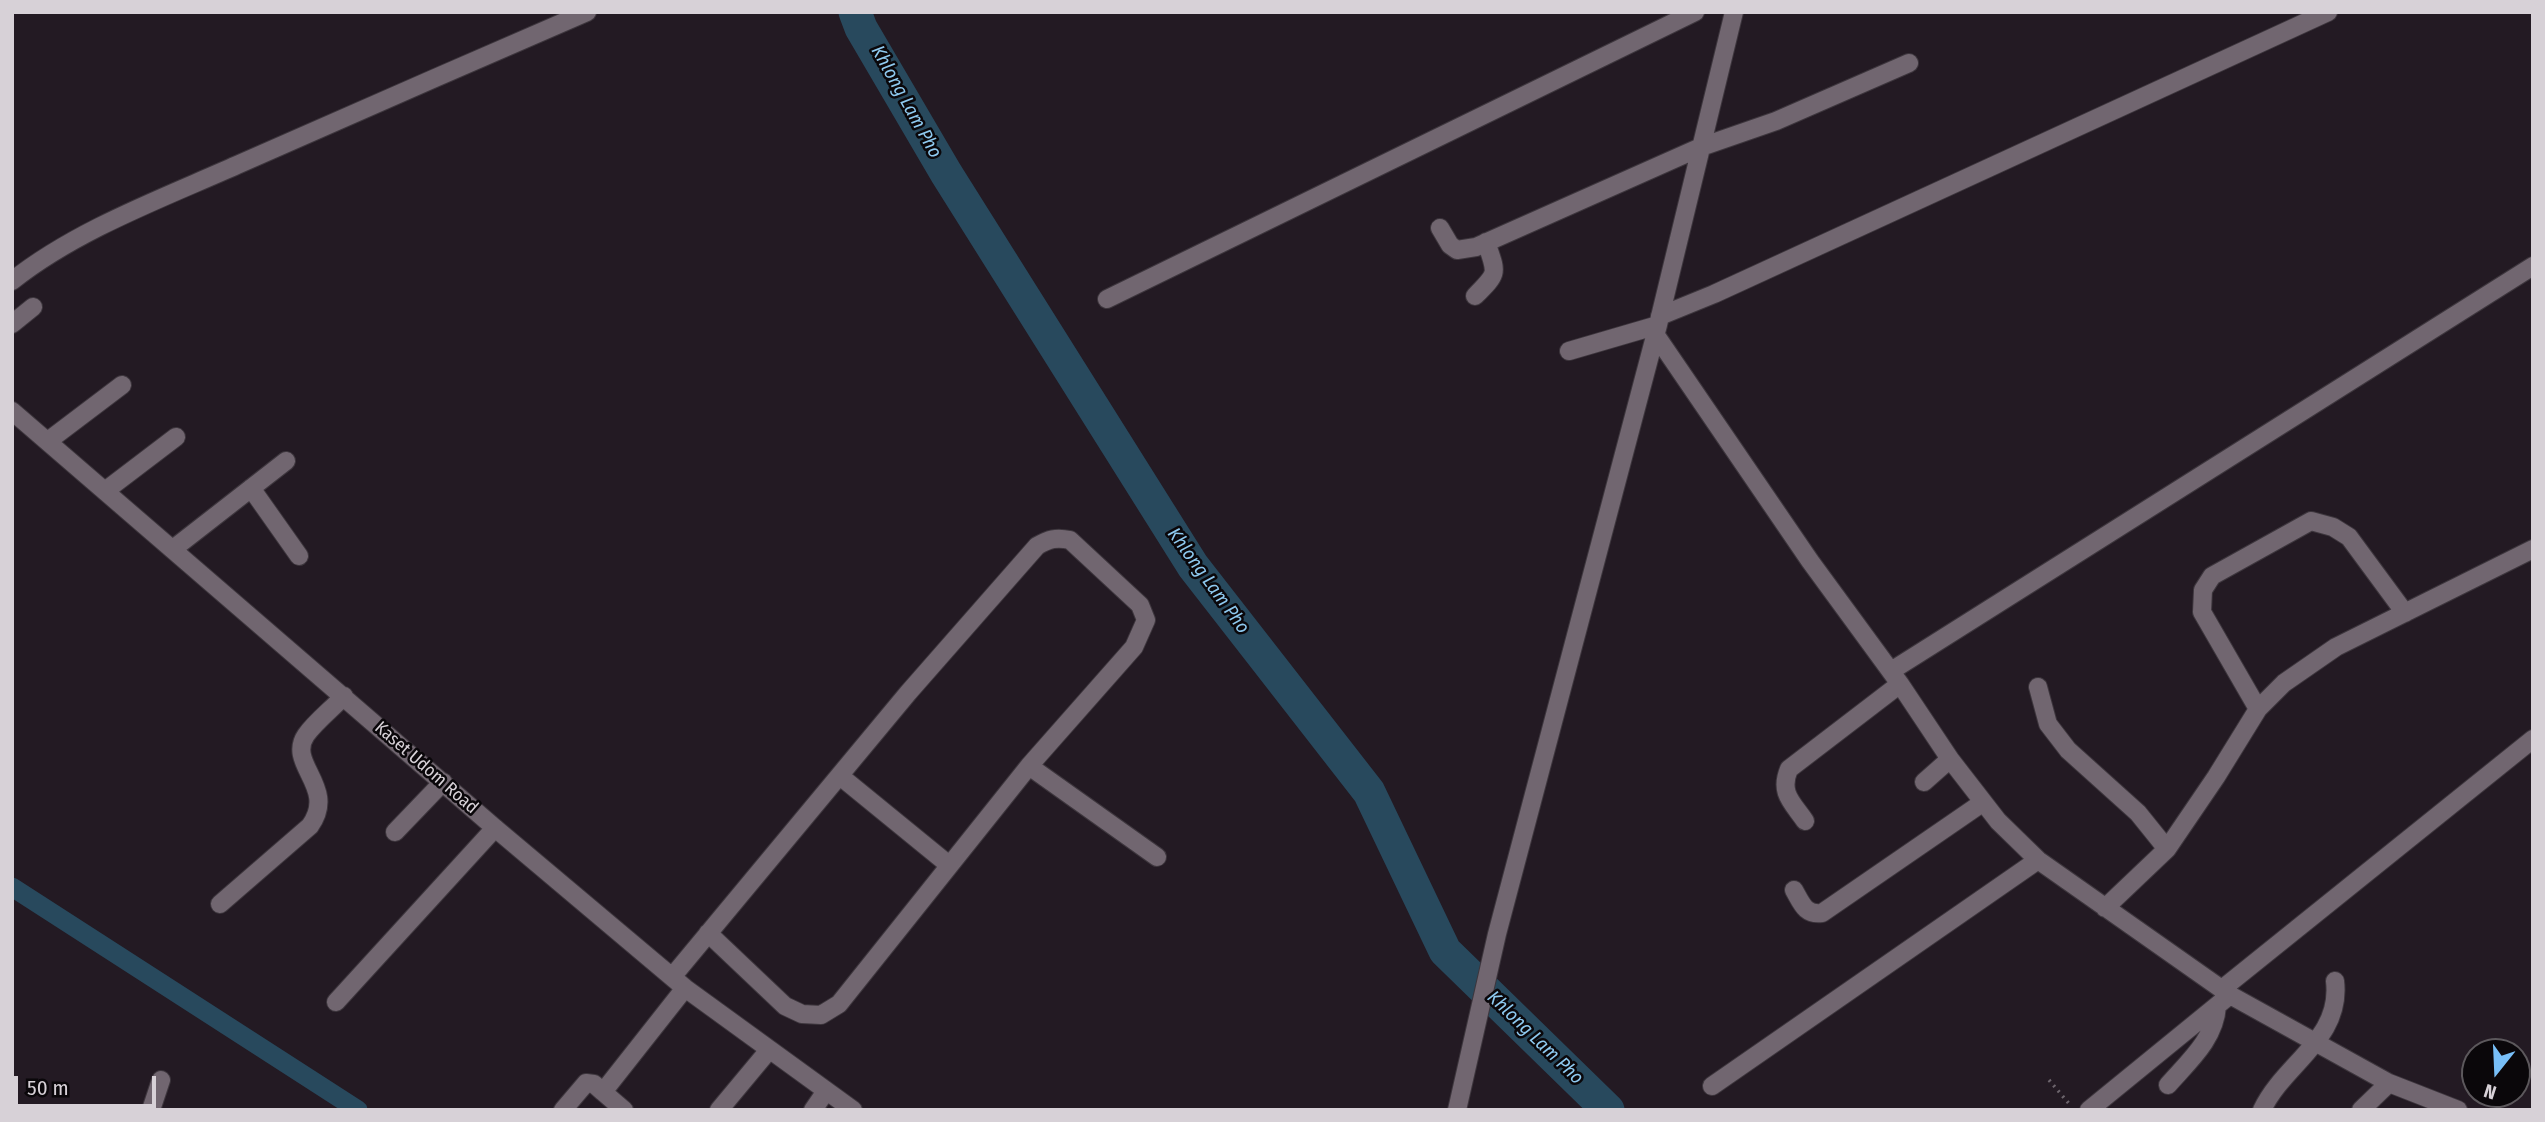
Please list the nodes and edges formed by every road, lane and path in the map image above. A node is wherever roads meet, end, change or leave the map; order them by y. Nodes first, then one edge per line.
1 (587, 12) edge
2 (1695, 12) edge
3 (1734, 12) edge
4 (2328, 12) edge
5 (1909, 63) dead end
6 (1701, 147) junction
7 (1440, 228) dead end
8 (1486, 242) junction
9 (2533, 266) edge
10 (12, 281) edge
11 (1475, 296) dead end
12 (1107, 299) dead end
13 (33, 307) dead end
14 (12, 324) edge
15 (1658, 325) junction
16 (1569, 351) dead end
17 (122, 385) dead end
18 (12, 411) edge
19 (176, 437) dead end
20 (48, 441) junction
21 (286, 461) dead end
22 (251, 488) junction
23 (105, 491) junction
24 (173, 549) junction
25 (2533, 549) edge
26 (299, 556) dead end
27 (2405, 613) junction
28 (1895, 678) junction
29 (2038, 687) dead end
30 (344, 696) junction
31 (2258, 709) junction
32 (2533, 739) edge
33 (1950, 760) junction
34 (1029, 766) junction
35 (840, 776) junction
36 (443, 782) junction
37 (1924, 782) dead end
38 (1982, 803) junction
39 (1805, 821) dead end
40 (495, 828) junction
41 (395, 832) dead end
42 (2167, 849) junction
43 (1157, 857) dead end
44 (2038, 860) junction
45 (949, 864) junction
46 (1794, 890) dead end
47 (220, 904) dead end
48 (2105, 908) junction
49 (708, 933) junction
50 (2335, 981) dead end
51 (678, 983) junction
52 (2223, 996) junction
53 (336, 1002) dead end
54 (2316, 1043) junction
55 (769, 1050) junction
56 (161, 1080) dead end
57 (2049, 1080) dead end
58 (2389, 1083) junction
59 (2168, 1085) dead end
60 (1712, 1086) dead end
61 (826, 1091) junction
62 (603, 1092) junction
63 (152, 1110) edge
64 (564, 1110) edge
65 (624, 1110) edge
66 (719, 1110) edge
67 (813, 1110) edge
68 (853, 1110) edge
69 (1457, 1110) edge
70 (2075, 1110) edge
71 (2089, 1110) edge
72 (2262, 1110) edge
73 (2361, 1110) edge
74 (2458, 1110) edge

1 - 10 street
2 - 12 street
3 - 6 street
4 - 15 street
5 - 6 street
6 - 8 street
6 - 15 street
7 - 8 street
8 - 11 street
9 - 28 street
13 - 14 street
15 - 16 street
15 - 28 street
15 - 69 street
17 - 20 street
18 - 20 street, Kaset Udom Road
19 - 23 street
20 - 23 street, Kaset Udom Road
21 - 22 street
22 - 24 street
22 - 26 street
23 - 24 street, Kaset Udom Road
24 - 30 street, Kaset Udom Road
25 - 27 street
27 - 31 street
27 - 31 street
28 - 33 street
28 - 39 street
29 - 42 street
30 - 36 street, Kaset Udom Road
30 - 47 street
31 - 42 street
32 - 52 street
33 - 37 street
33 - 38 street
34 - 35 street
34 - 43 street
34 - 45 street
35 - 45 street
35 - 49 street
36 - 40 street, Kaset Udom Road
36 - 41 street
38 - 44 street
38 - 46 street
40 - 51 street, Kaset Udom Road
40 - 53 street
42 - 48 street
44 - 48 street
44 - 60 street
45 - 49 street
48 - 52 street
49 - 51 street
50 - 54 street
51 - 55 street, Kaset Udom Road
51 - 62 street
52 - 54 street
52 - 59 street
52 - 71 street
54 - 58 street
54 - 72 street
55 - 61 street, Kaset Udom Road
55 - 66 street
56 - 63 street
57 - 70 path
58 - 73 street
58 - 74 street
61 - 67 street
61 - 68 street, Kaset Udom Road
62 - 64 street
62 - 65 street

